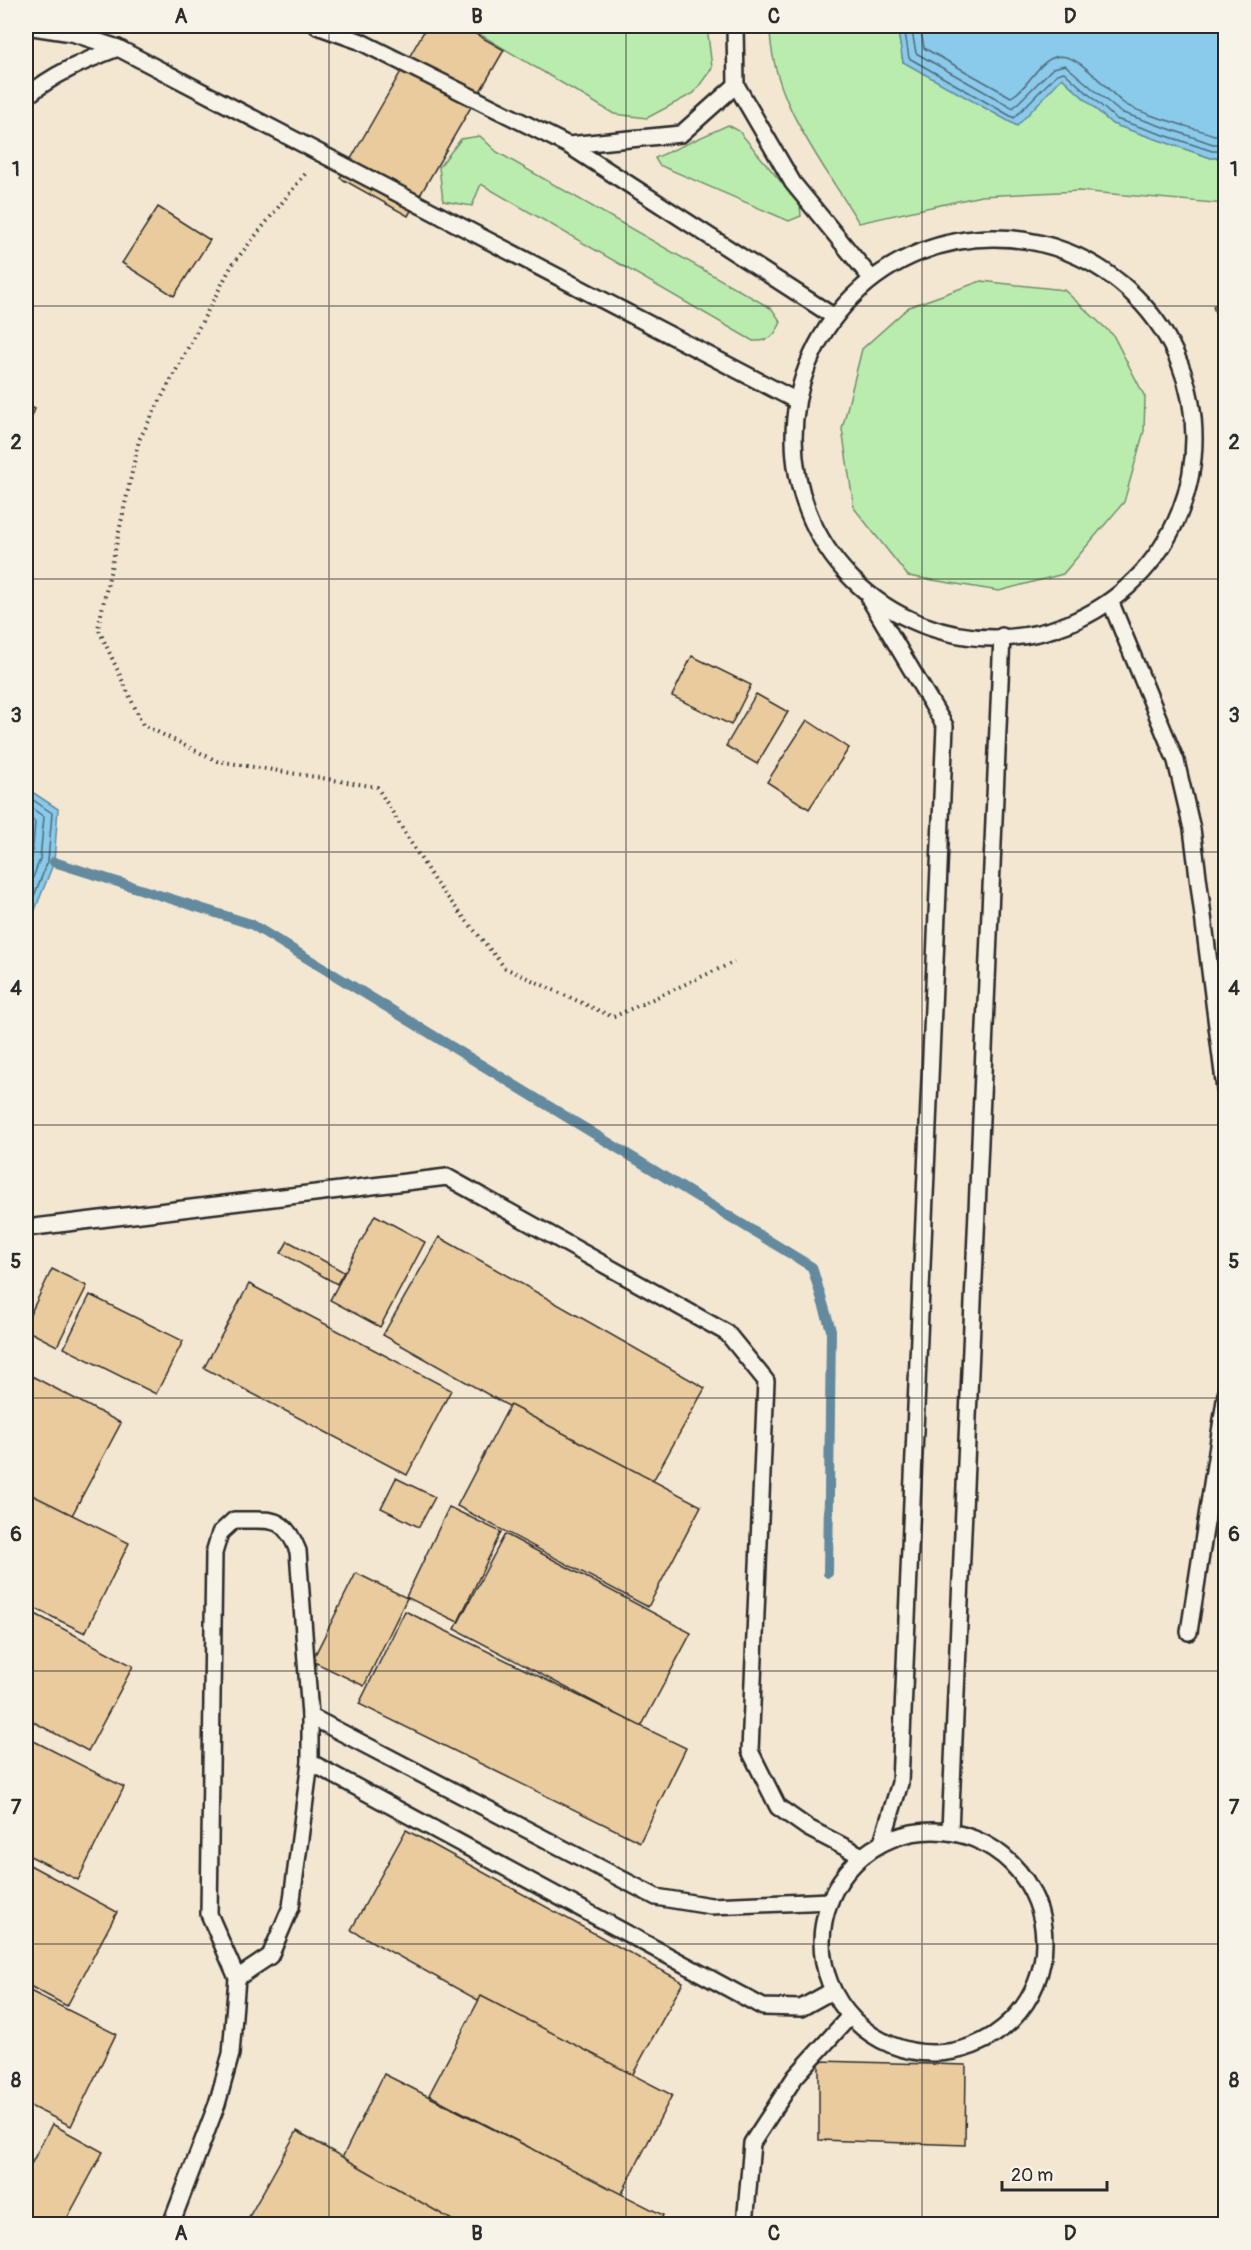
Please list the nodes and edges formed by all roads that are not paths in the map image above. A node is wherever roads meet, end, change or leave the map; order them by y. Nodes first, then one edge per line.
1 (26, 26) edge
2 (317, 26) edge
3 (333, 26) edge
4 (735, 26) edge
5 (359, 41) junction
6 (118, 48) junction
7 (736, 85) junction
8 (26, 97) edge
9 (567, 145) junction
10 (870, 278) junction
11 (833, 316) junction
12 (795, 400) junction
13 (870, 600) junction
14 (1111, 603) junction
15 (1002, 636) junction
16 (1226, 1097) edge
17 (26, 1228) edge
18 (1226, 1394) edge
19 (1189, 1632) dead end
20 (309, 1716) junction
21 (310, 1762) junction
22 (950, 1831) junction
23 (882, 1842) junction
24 (862, 1856) junction
25 (830, 1901) junction
26 (237, 1978) junction
27 (830, 1992) junction
28 (849, 2017) junction
29 (171, 2224) edge
30 (745, 2224) edge

1 - 6 lane
2 - 5 lane
3 - 5 lane
4 - 7 lane
5 - 9 lane
6 - 8 lane
6 - 12 lane
7 - 9 lane
7 - 10 lane
9 - 11 lane
10 - 11 lane
10 - 14 lane
11 - 12 lane
12 - 13 lane
13 - 15 lane
13 - 23 lane
14 - 15 lane
14 - 16 lane
15 - 22 lane
17 - 24 lane
18 - 19 lane
20 - 21 lane
20 - 25 lane
20 - 26 lane
21 - 26 lane
21 - 27 lane
22 - 23 lane
22 - 28 lane
23 - 24 lane
24 - 25 lane
25 - 27 lane
26 - 29 lane
27 - 28 lane
28 - 30 lane

